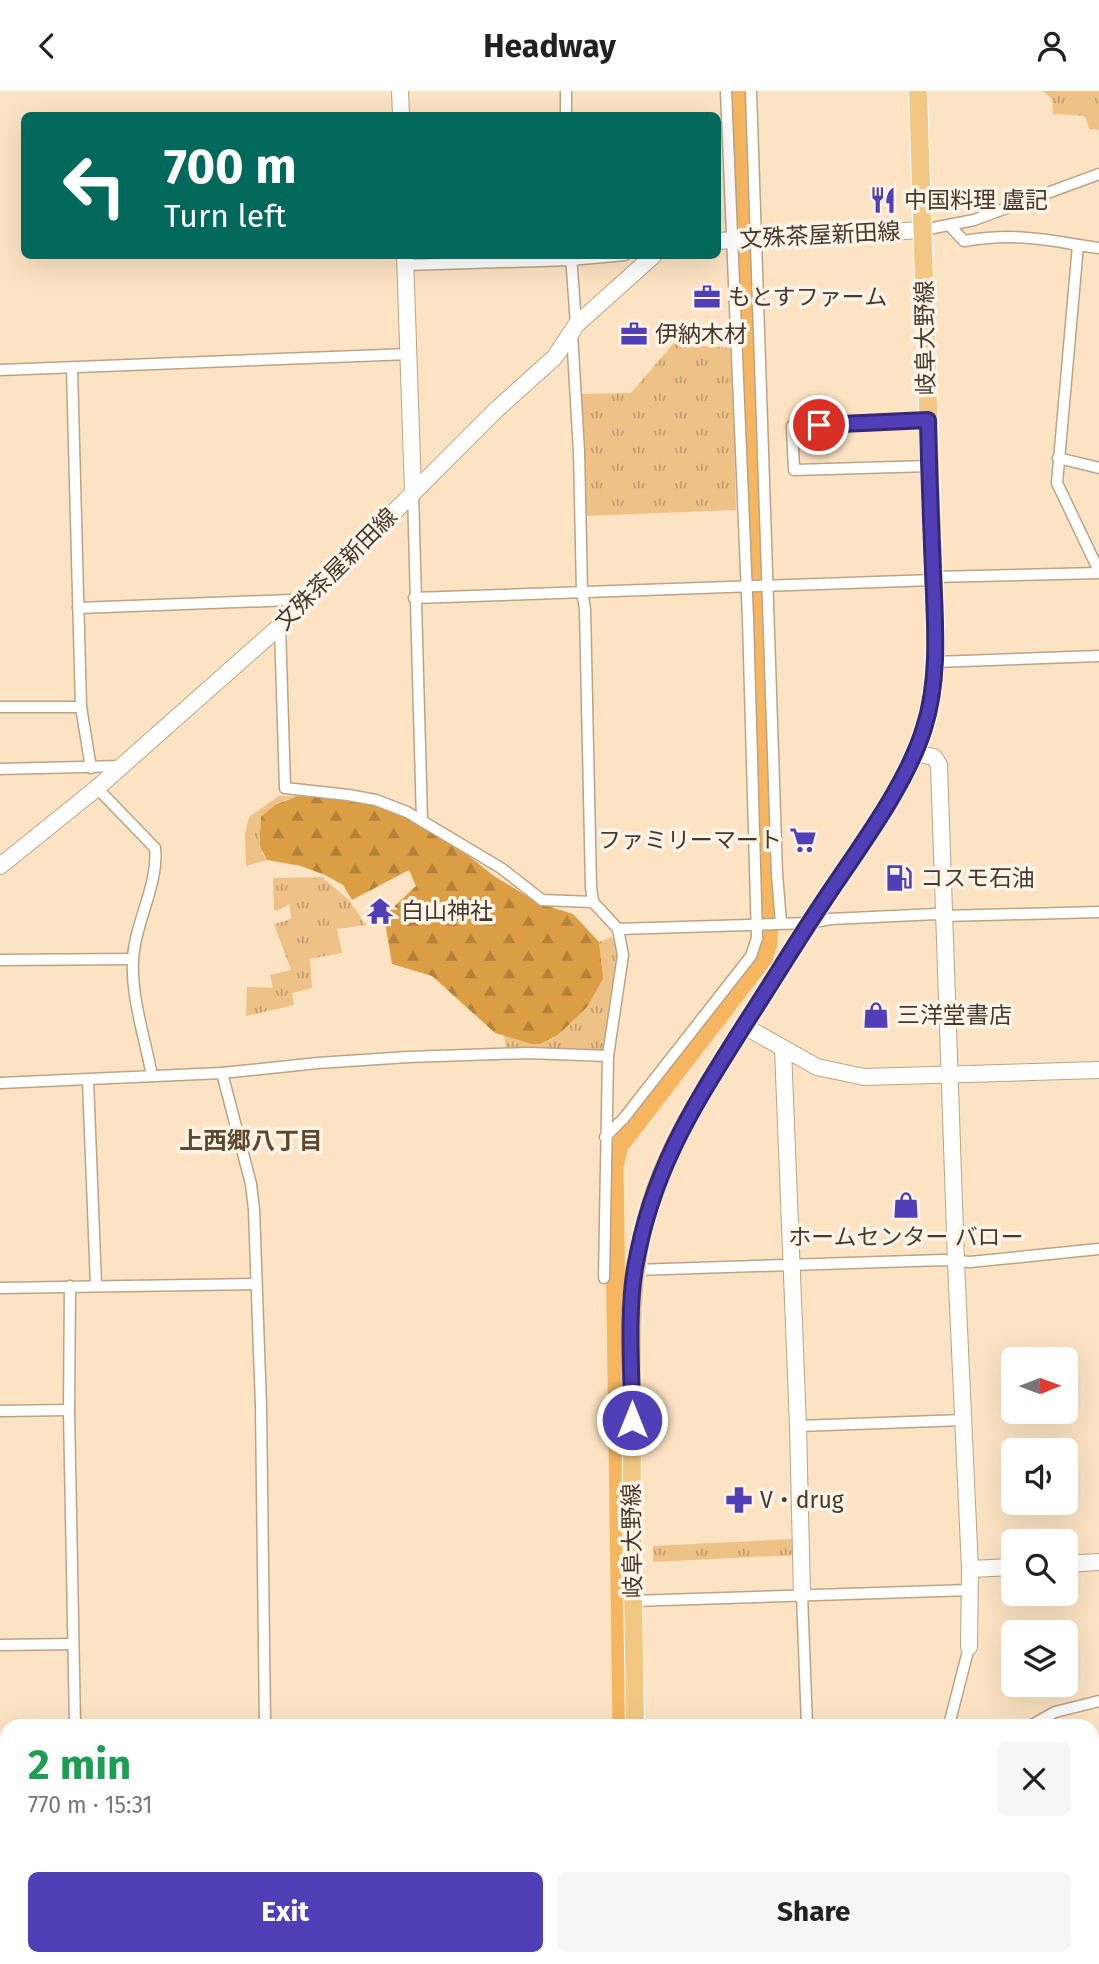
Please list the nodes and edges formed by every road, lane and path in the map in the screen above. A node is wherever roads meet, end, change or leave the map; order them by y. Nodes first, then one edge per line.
1 (400, 91) edge
2 (566, 91) edge
3 (726, 91) edge
4 (751, 91) edge
5 (918, 91) edge
6 (401, 112) edge
7 (566, 112) edge
8 (1099, 174) edge
9 (949, 225) junction
10 (923, 230) junction
11 (740, 239) edge
12 (1078, 245) junction
13 (1099, 248) edge
14 (488, 259) edge
15 (571, 259) edge
16 (650, 259) edge
17 (405, 260) edge
18 (574, 327) junction
19 (410, 354) junction
20 (72, 368) junction
21 (0, 370) edge
22 (928, 420) junction
23 (1058, 458) junction
24 (929, 466) junction
25 (1099, 468) edge
26 (413, 492) junction
27 (1099, 572) edge
28 (933, 578) junction
29 (769, 585) junction
30 (746, 586) junction
31 (582, 591) junction
32 (414, 598) junction
33 (303, 603) junction
34 (78, 608) junction
35 (280, 625) junction
36 (1099, 656) edge
37 (935, 662) junction
38 (0, 707) edge
39 (81, 707) junction
40 (915, 753) junction
41 (122, 766) junction
42 (91, 768) junction
43 (0, 769) edge
44 (97, 788) junction
45 (422, 821) junction
46 (0, 853) edge
47 (18, 853) junction
48 (0, 866) edge
49 (593, 902) junction
50 (1099, 912) edge
51 (944, 916) junction
52 (759, 923) junction
53 (779, 923) junction
54 (809, 923) junction
55 (618, 929) junction
56 (133, 959) junction
57 (0, 960) edge
58 (744, 1026) junction
59 (783, 1049) junction
60 (608, 1056) junction
61 (1099, 1070) edge
62 (222, 1073) junction
63 (950, 1075) junction
64 (152, 1076) junction
65 (88, 1080) junction
66 (0, 1083) edge
67 (605, 1137) junction
68 (1099, 1249) edge
69 (956, 1262) junction
70 (791, 1266) junction
71 (635, 1270) junction
72 (604, 1278) dead end
73 (256, 1284) junction
74 (70, 1286) junction
75 (96, 1286) junction
76 (0, 1287) edge
77 (69, 1410) junction
78 (0, 1411) edge
79 (964, 1420) junction
80 (798, 1426) junction
81 (1099, 1562) edge
82 (1078, 1563) edge
83 (1001, 1568) edge
84 (970, 1569) junction
85 (970, 1590) junction
86 (802, 1595) junction
87 (634, 1601) junction
88 (73, 1644) junction
89 (0, 1645) edge
90 (969, 1647) joint
91 (1099, 1701) edge
92 (75, 1719) edge
93 (265, 1719) edge
94 (635, 1719) edge
95 (807, 1719) edge
96 (950, 1719) edge
97 (1042, 1719) edge

1 - 6 street
2 - 7 street
3 - 11 street
4 - 11 street
5 - 10 main road, 岐阜大野線
8 - 9 street
9 - 10 street
9 - 12 street
10 - 11 street, 文殊茶屋新田線
10 - 22 main road, 岐阜大野線
11 - 29 street
11 - 30 street
12 - 13 street
12 - 23 street
14 - 17 street
15 - 18 street
16 - 18 street, 文殊茶屋新田線
17 - 19 street
18 - 26 street, 文殊茶屋新田線
18 - 31 street
19 - 20 street
19 - 26 street
20 - 21 street
20 - 34 street
22 - 24 main road, 岐阜大野線
22 - 24 street
23 - 25 street
23 - 27 street
24 - 28 main road, 岐阜大野線
26 - 32 street
26 - 33 street, 文殊茶屋新田線
27 - 28 street
28 - 29 street
28 - 37 main road, 岐阜大野線
29 - 30 street
29 - 53 street
30 - 31 street
30 - 52 street
31 - 32 street
31 - 49 street
32 - 45 street
33 - 34 street
33 - 35 street, 文殊茶屋新田線
34 - 39 street
35 - 41 street, 文殊茶屋新田線
35 - 45 street
36 - 37 street
37 - 40 main road, 岐阜大野線
38 - 39 street
39 - 42 street
40 - 51 street
40 - 54 main road, 岐阜大野線
41 - 42 street
41 - 44 street, 文殊茶屋新田線
42 - 43 street
44 - 47 street, 文殊茶屋新田線
44 - 56 street
45 - 49 street
46 - 47 street
47 - 48 street, 文殊茶屋新田線
49 - 55 street
50 - 51 street
51 - 54 street
51 - 63 street
52 - 53 street
52 - 55 street
52 - 67 street
53 - 54 street
54 - 58 main road, 岐阜大野線
55 - 60 street
56 - 57 street
56 - 64 street
58 - 59 street
58 - 71 main road, 岐阜大野線
59 - 63 street
59 - 70 street
60 - 62 street
60 - 67 street
61 - 63 street
62 - 64 street
62 - 73 street
63 - 69 street
64 - 65 street
65 - 66 street
65 - 75 street
67 - 72 street
68 - 69 street
69 - 70 street
69 - 79 street
70 - 71 street
70 - 80 street
71 - 87 main road, 岐阜大野線
73 - 75 street
73 - 93 street
74 - 75 street
74 - 76 street
74 - 77 street
77 - 78 street
77 - 88 street
79 - 80 street
79 - 84 street
80 - 86 street
81 - 82 street
83 - 84 street
84 - 85 street
85 - 86 street
85 - 90 street
86 - 87 street
86 - 95 street
87 - 94 main road, 岐阜大野線
88 - 89 street
88 - 92 street
90 - 96 street
91 - 97 street

